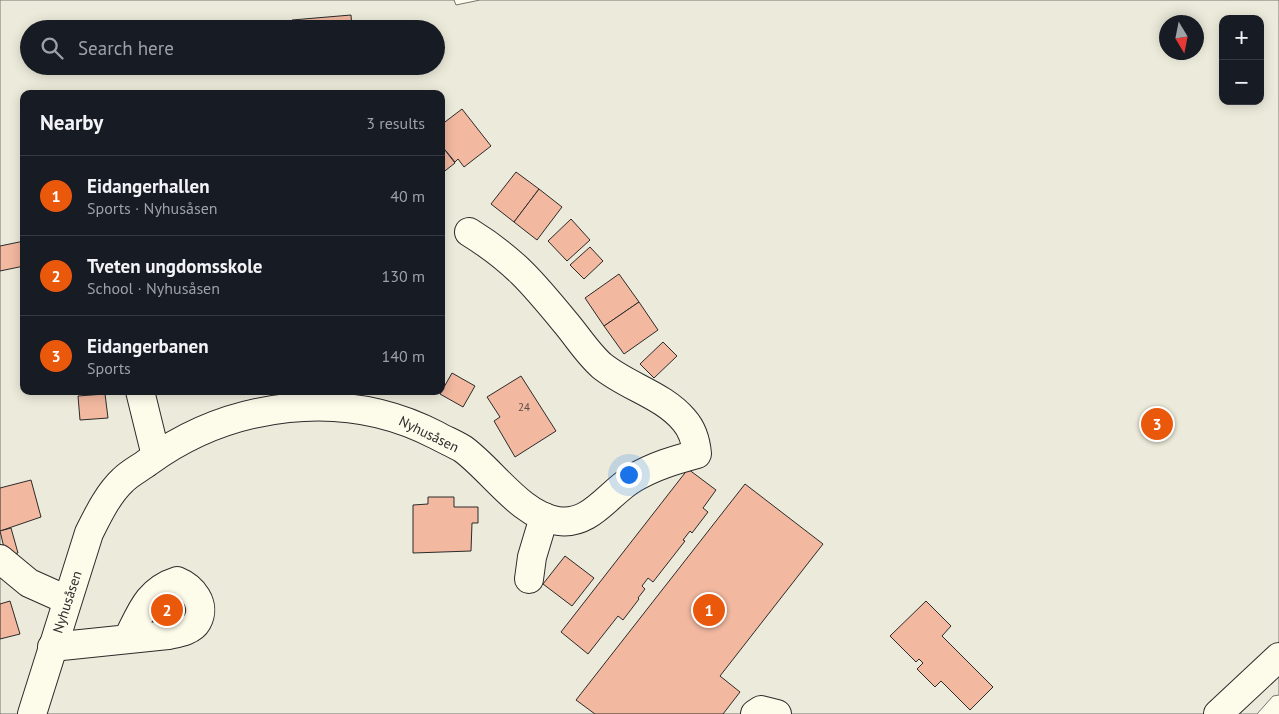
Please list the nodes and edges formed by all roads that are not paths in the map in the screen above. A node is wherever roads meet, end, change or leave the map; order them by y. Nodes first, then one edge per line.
1 (469, 232) dead end
2 (141, 395) edge
3 (156, 456) junction
4 (544, 517) junction
5 (0, 559) edge
6 (529, 579) dead end
7 (67, 600) junction
8 (128, 638) dead end
9 (52, 647) junction
10 (1279, 657) edge
11 (32, 714) edge
12 (755, 714) edge
13 (777, 714) edge
14 (1218, 714) edge

1 - 4 street, Nyhusåsen
2 - 3 street
3 - 4 street, Nyhusåsen
3 - 7 street, Nyhusåsen
4 - 6 street
5 - 7 street
7 - 9 street, Nyhusåsen
8 - 9 street
9 - 11 street, Nyhusåsen
10 - 14 street
12 - 13 street

